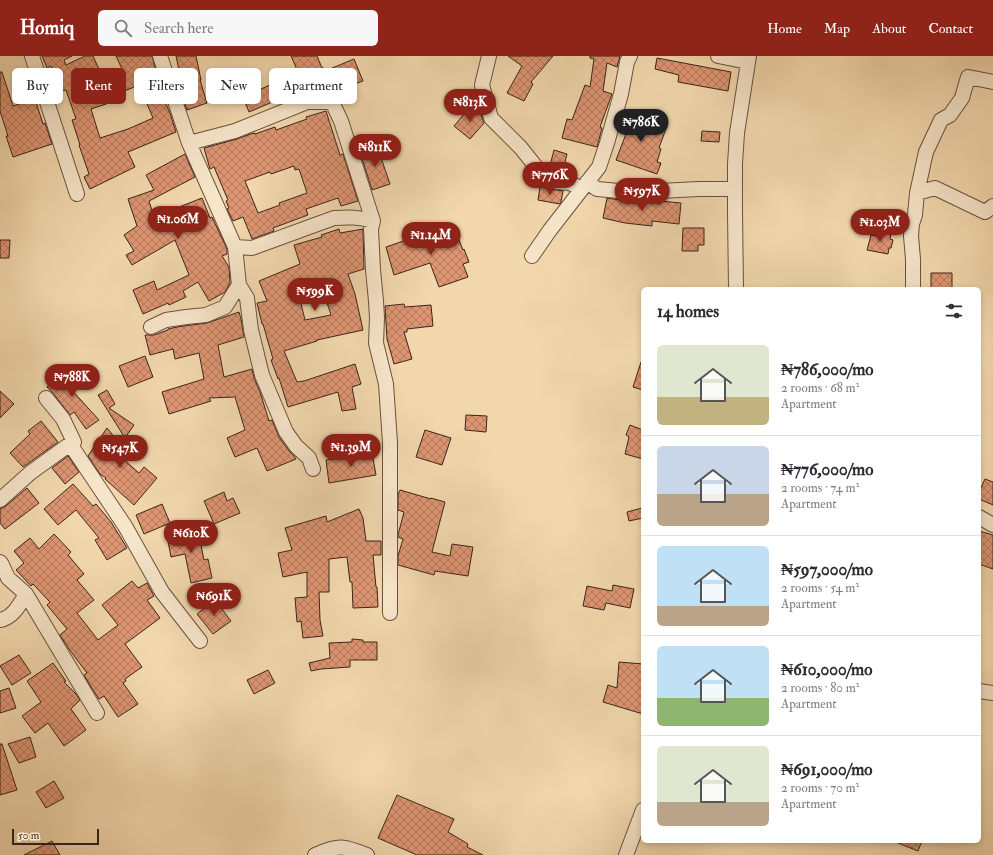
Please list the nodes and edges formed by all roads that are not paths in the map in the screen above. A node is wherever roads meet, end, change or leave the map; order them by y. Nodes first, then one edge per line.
1 (32, 56) edge
2 (160, 56) edge
3 (490, 56) edge
4 (630, 56) edge
5 (718, 56) edge
6 (749, 59) edge
7 (993, 82) edge
8 (189, 143) junction
9 (585, 186) junction
10 (735, 189) junction
11 (917, 193) junction
12 (77, 194) dead end
13 (993, 206) edge
14 (373, 221) junction
15 (235, 247) junction
16 (532, 256) dead end
17 (239, 285) junction
18 (736, 287) edge
19 (913, 287) edge
20 (247, 298) junction
21 (225, 307) junction
22 (151, 327) dead end
23 (46, 398) dead end
24 (70, 444) junction
25 (313, 469) dead end
26 (0, 500) edge
27 (981, 518) edge
28 (993, 525) edge
29 (0, 562) edge
30 (26, 594) junction
31 (390, 613) dead end
32 (0, 620) edge
33 (200, 641) dead end
34 (981, 691) edge
35 (993, 693) edge
36 (97, 713) dead end
37 (641, 815) edge
38 (316, 855) edge
39 (367, 855) edge
40 (626, 855) edge

1 - 12 street
2 - 8 street
3 - 9 street
4 - 9 street
5 - 6 street
6 - 10 street
7 - 11 street
8 - 14 street
8 - 15 street
9 - 10 street
9 - 16 street
10 - 18 street
11 - 13 street
11 - 19 street
14 - 15 street
14 - 31 street
15 - 17 street
17 - 20 street
17 - 21 street
20 - 21 street
20 - 25 street
21 - 22 street
23 - 24 street
24 - 26 street
24 - 33 street
27 - 28 street
29 - 30 street
30 - 32 street
30 - 36 street
34 - 35 street
37 - 40 street
38 - 39 street

